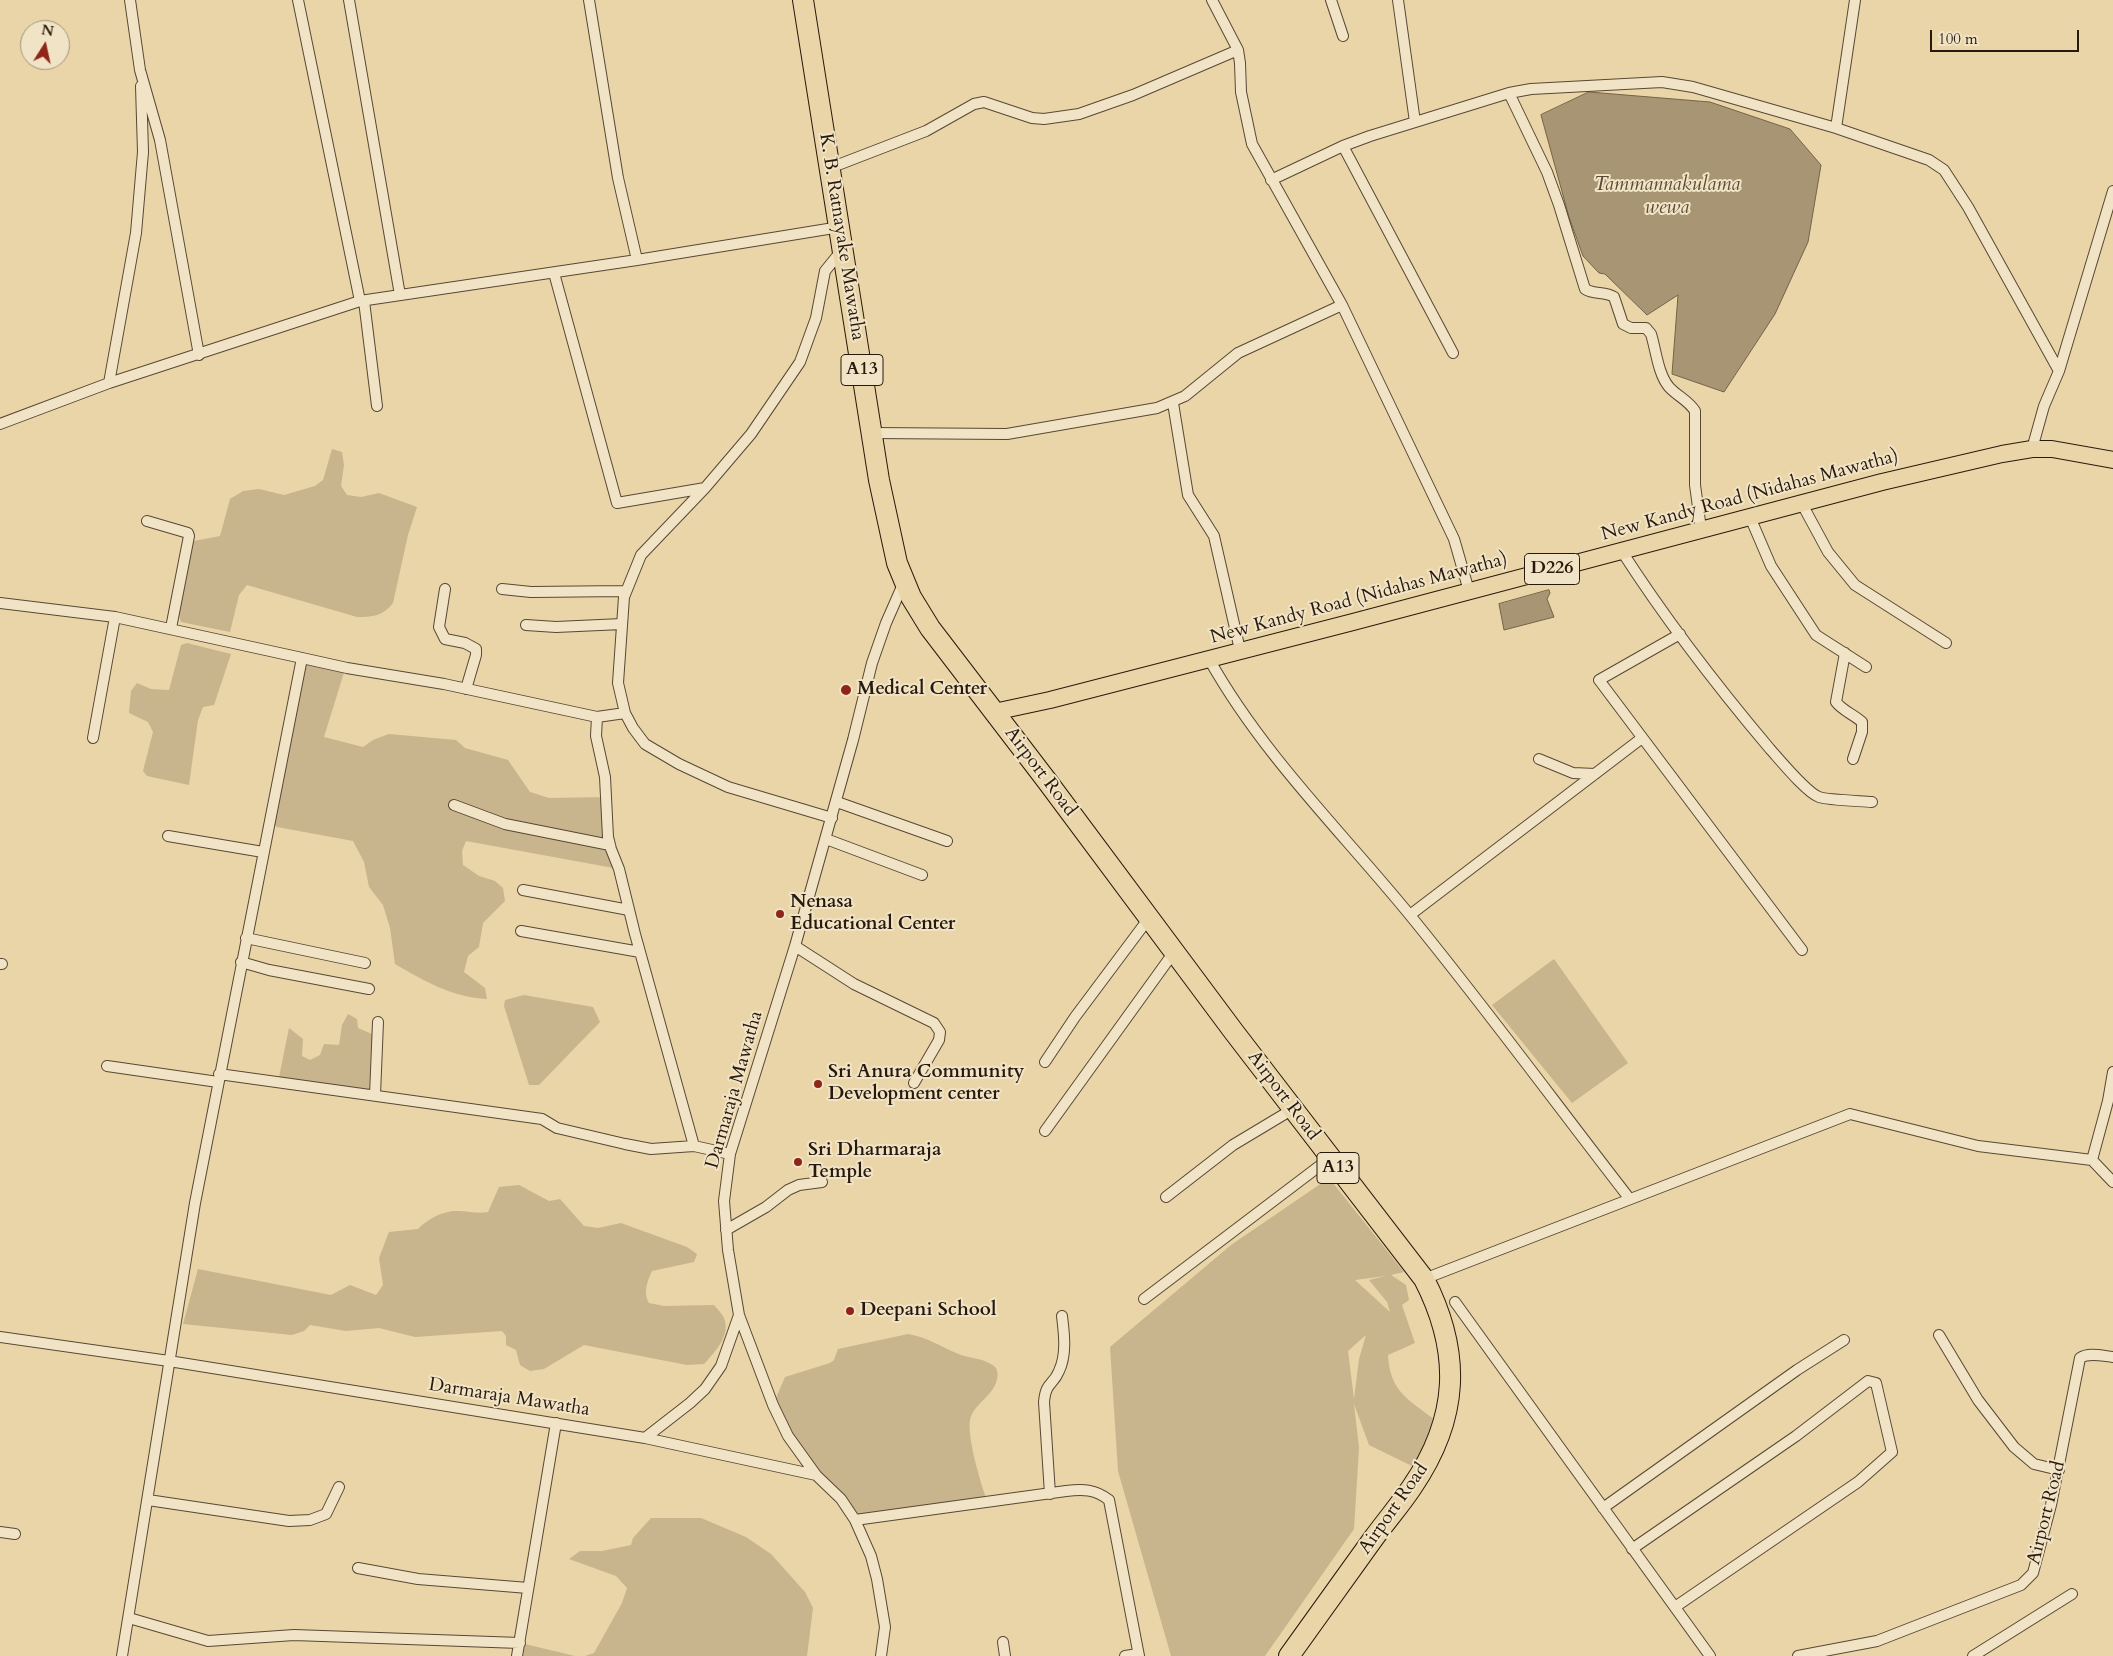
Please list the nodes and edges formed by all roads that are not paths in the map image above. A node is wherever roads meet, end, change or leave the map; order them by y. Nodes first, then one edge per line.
1 (130, 0) edge
2 (298, 0) edge
3 (349, 0) edge
4 (589, 0) edge
5 (803, 0) edge
6 (1212, 0) edge
7 (1331, 0) edge
8 (1398, 0) edge
9 (1855, 0) edge
10 (1343, 36) dead end
11 (1238, 50) junction
12 (140, 70) junction
13 (1508, 94) junction
14 (1415, 122) junction
15 (1836, 128) junction
16 (1343, 146) junction
17 (830, 168) junction
18 (1271, 180) junction
19 (2113, 192) edge
20 (840, 227) junction
21 (843, 248) junction
22 (637, 260) junction
23 (554, 272) junction
24 (400, 295) junction
25 (362, 301) junction
26 (1342, 305) junction
27 (1453, 353) dead end
28 (199, 355) junction
29 (2059, 371) junction
30 (109, 383) junction
31 (1173, 403) junction
32 (377, 406) dead end
33 (0, 424) edge
34 (871, 433) junction
35 (2032, 449) junction
36 (2113, 460) edge
37 (705, 488) junction
38 (1802, 504) junction
39 (1750, 517) junction
40 (147, 521) dead end
41 (1702, 529) junction
42 (1621, 550) junction
43 (904, 581) junction
44 (445, 589) dead end
45 (502, 589) dead end
46 (626, 591) junction
47 (1469, 591) junction
48 (0, 603) edge
49 (116, 617) junction
50 (622, 624) junction
51 (526, 625) dead end
52 (170, 628) junction
53 (1680, 634) junction
54 (1946, 643) dead end
55 (1240, 650) junction
56 (1845, 653) junction
57 (302, 658) junction
58 (1209, 659) junction
59 (1866, 667) dead end
60 (466, 689) junction
61 (994, 712) junction
62 (625, 714) junction
63 (598, 717) junction
64 (93, 738) dead end
65 (1642, 738) junction
66 (1539, 759) dead end
67 (1853, 759) dead end
68 (1595, 774) junction
69 (836, 802) junction
70 (1872, 802) dead end
71 (454, 805) dead end
72 (832, 818) junction
73 (168, 836) dead end
74 (826, 839) junction
75 (947, 841) dead end
76 (610, 845) junction
77 (262, 852) junction
78 (922, 874) dead end
79 (523, 890) dead end
80 (629, 910) junction
81 (1410, 914) junction
82 (1149, 918) junction
83 (521, 931) dead end
84 (246, 938) junction
85 (796, 946) junction
86 (1802, 950) dead end
87 (640, 952) junction
88 (1174, 952) junction
89 (241, 962) junction
90 (365, 963) dead end
91 (369, 989) dead end
92 (378, 1022) dead end
93 (1045, 1062) dead end
94 (107, 1066) dead end
95 (2113, 1072) edge
96 (219, 1078) junction
97 (914, 1082) dead end
98 (375, 1095) junction
99 (1293, 1109) junction
100 (2109, 1110) edge
101 (1045, 1131) dead end
102 (694, 1146) junction
103 (730, 1154) junction
104 (1330, 1158) junction
105 (2092, 1160) junction
106 (822, 1182) dead end
107 (2113, 1182) edge
108 (1166, 1197) dead end
109 (1629, 1198) junction
110 (726, 1230) junction
111 (1424, 1279) junction
112 (1144, 1299) dead end
113 (1455, 1302) dead end
114 (739, 1315) junction
115 (1062, 1316) dead end
116 (1939, 1335) dead end
117 (0, 1336) edge
118 (1844, 1340) dead end
119 (2113, 1358) edge
120 (169, 1361) junction
121 (556, 1423) junction
122 (645, 1438) junction
123 (2059, 1470) junction
124 (816, 1475) junction
125 (339, 1487) dead end
126 (1050, 1494) junction
127 (148, 1500) junction
128 (1603, 1508) junction
129 (856, 1520) junction
130 (0, 1532) edge
131 (15, 1534) dead end
132 (1632, 1549) junction
133 (358, 1568) dead end
134 (528, 1588) junction
135 (2072, 1594) dead end
136 (1675, 1607) junction
137 (129, 1618) junction
138 (1003, 1642) dead end
139 (520, 1643) junction
140 (1139, 1655) edge
141 (122, 1656) edge
142 (517, 1656) edge
143 (881, 1656) edge
144 (1005, 1656) edge
145 (1125, 1656) edge
146 (1289, 1656) edge
147 (1710, 1656) edge
148 (1798, 1656) edge
149 (1973, 1656) edge

1 - 12 street
2 - 25 street
3 - 24 street
4 - 22 street
5 - 17 highway, K. B. Ratnayake Mawatha / A13
6 - 11 street
7 - 10 street
8 - 14 street
9 - 15 street
11 - 17 street
11 - 18 street
12 - 28 street
12 - 30 street
13 - 14 street
13 - 15 street
13 - 41 street
14 - 16 street
15 - 29 street
16 - 18 street
16 - 27 street
17 - 20 highway, K. B. Ratnayake Mawatha / A13
18 - 26 street
19 - 29 street
20 - 21 highway, K. B. Ratnayake Mawatha / A13
20 - 22 street
21 - 34 highway, K. B. Ratnayake Mawatha / A13
21 - 37 street
22 - 23 street
23 - 24 street
23 - 37 street
24 - 25 street
25 - 28 street
25 - 32 street
26 - 31 street
26 - 47 street
28 - 30 street
29 - 35 street
30 - 33 street
31 - 34 street
31 - 55 street
34 - 43 highway, K. B. Ratnayake Mawatha / A13
35 - 36 main road, New Kandy Road (Nidahas Mawatha) / D226
35 - 38 main road, New Kandy Road (Nidahas Mawatha) / D226
37 - 46 street
38 - 39 main road, New Kandy Road (Nidahas Mawatha) / D226
38 - 54 street
39 - 41 main road, New Kandy Road (Nidahas Mawatha) / D226
39 - 56 street
40 - 52 street
41 - 42 main road, New Kandy Road (Nidahas Mawatha) / D226
42 - 47 main road, New Kandy Road (Nidahas Mawatha) / D226
42 - 53 street
43 - 61 highway, K. B. Ratnayake Mawatha / A13
43 - 69 street, Darmaraja Mawatha
44 - 60 street
45 - 46 street
46 - 50 street
47 - 55 main road, New Kandy Road (Nidahas Mawatha) / D226
48 - 49 street
49 - 52 street
49 - 64 street
50 - 51 street
50 - 62 street
52 - 57 street
53 - 65 street
53 - 70 street
55 - 58 main road, New Kandy Road (Nidahas Mawatha) / D226
56 - 59 street
56 - 67 street
57 - 60 street
57 - 77 street
58 - 61 main road, New Kandy Road (Nidahas Mawatha) / D226
58 - 81 street
60 - 63 street
61 - 82 highway, Airport Road / A13
62 - 63 street
62 - 72 street
63 - 76 street
65 - 68 street
65 - 86 street
66 - 68 street
68 - 81 street
69 - 72 street, Darmaraja Mawatha
69 - 75 street
71 - 76 street
72 - 74 street, Darmaraja Mawatha
73 - 77 street
74 - 78 street
74 - 85 street, Darmaraja Mawatha
76 - 80 street
77 - 84 street
79 - 80 street
80 - 87 street
81 - 109 street
82 - 88 highway, Airport Road / A13
82 - 93 street
83 - 87 street
84 - 89 street
84 - 90 street
85 - 97 street
85 - 103 street, Darmaraja Mawatha
87 - 102 street
88 - 99 highway, Airport Road / A13
88 - 101 street
89 - 91 street
89 - 96 street
92 - 98 street
94 - 96 street
95 - 100 street
96 - 98 street
96 - 120 street
98 - 102 street
99 - 104 highway, Airport Road / A13
99 - 108 street
100 - 105 street
102 - 103 street
103 - 110 street, Darmaraja Mawatha
104 - 111 highway, Airport Road / A13
104 - 112 street
105 - 107 street
105 - 109 street
106 - 110 street
109 - 111 street
110 - 114 street, Darmaraja Mawatha
111 - 146 highway, Airport Road / A13
113 - 128 street
114 - 122 street, Darmaraja Mawatha
114 - 124 street
115 - 126 street
116 - 123 street
117 - 120 street, Darmaraja Mawatha
118 - 128 street
119 - 123 street, Airport Road
120 - 121 street, Darmaraja Mawatha
120 - 127 street
121 - 122 street, Darmaraja Mawatha
121 - 134 street
122 - 124 street
123 - 148 street, Airport Road
124 - 129 street
125 - 127 street
126 - 129 street
126 - 140 street
127 - 137 street
128 - 132 street
129 - 143 street
130 - 131 street
132 - 136 street
132 - 136 street
133 - 134 street
134 - 139 street
135 - 149 street
136 - 147 street
137 - 139 street
137 - 141 street
138 - 144 street
139 - 142 street
140 - 145 street

